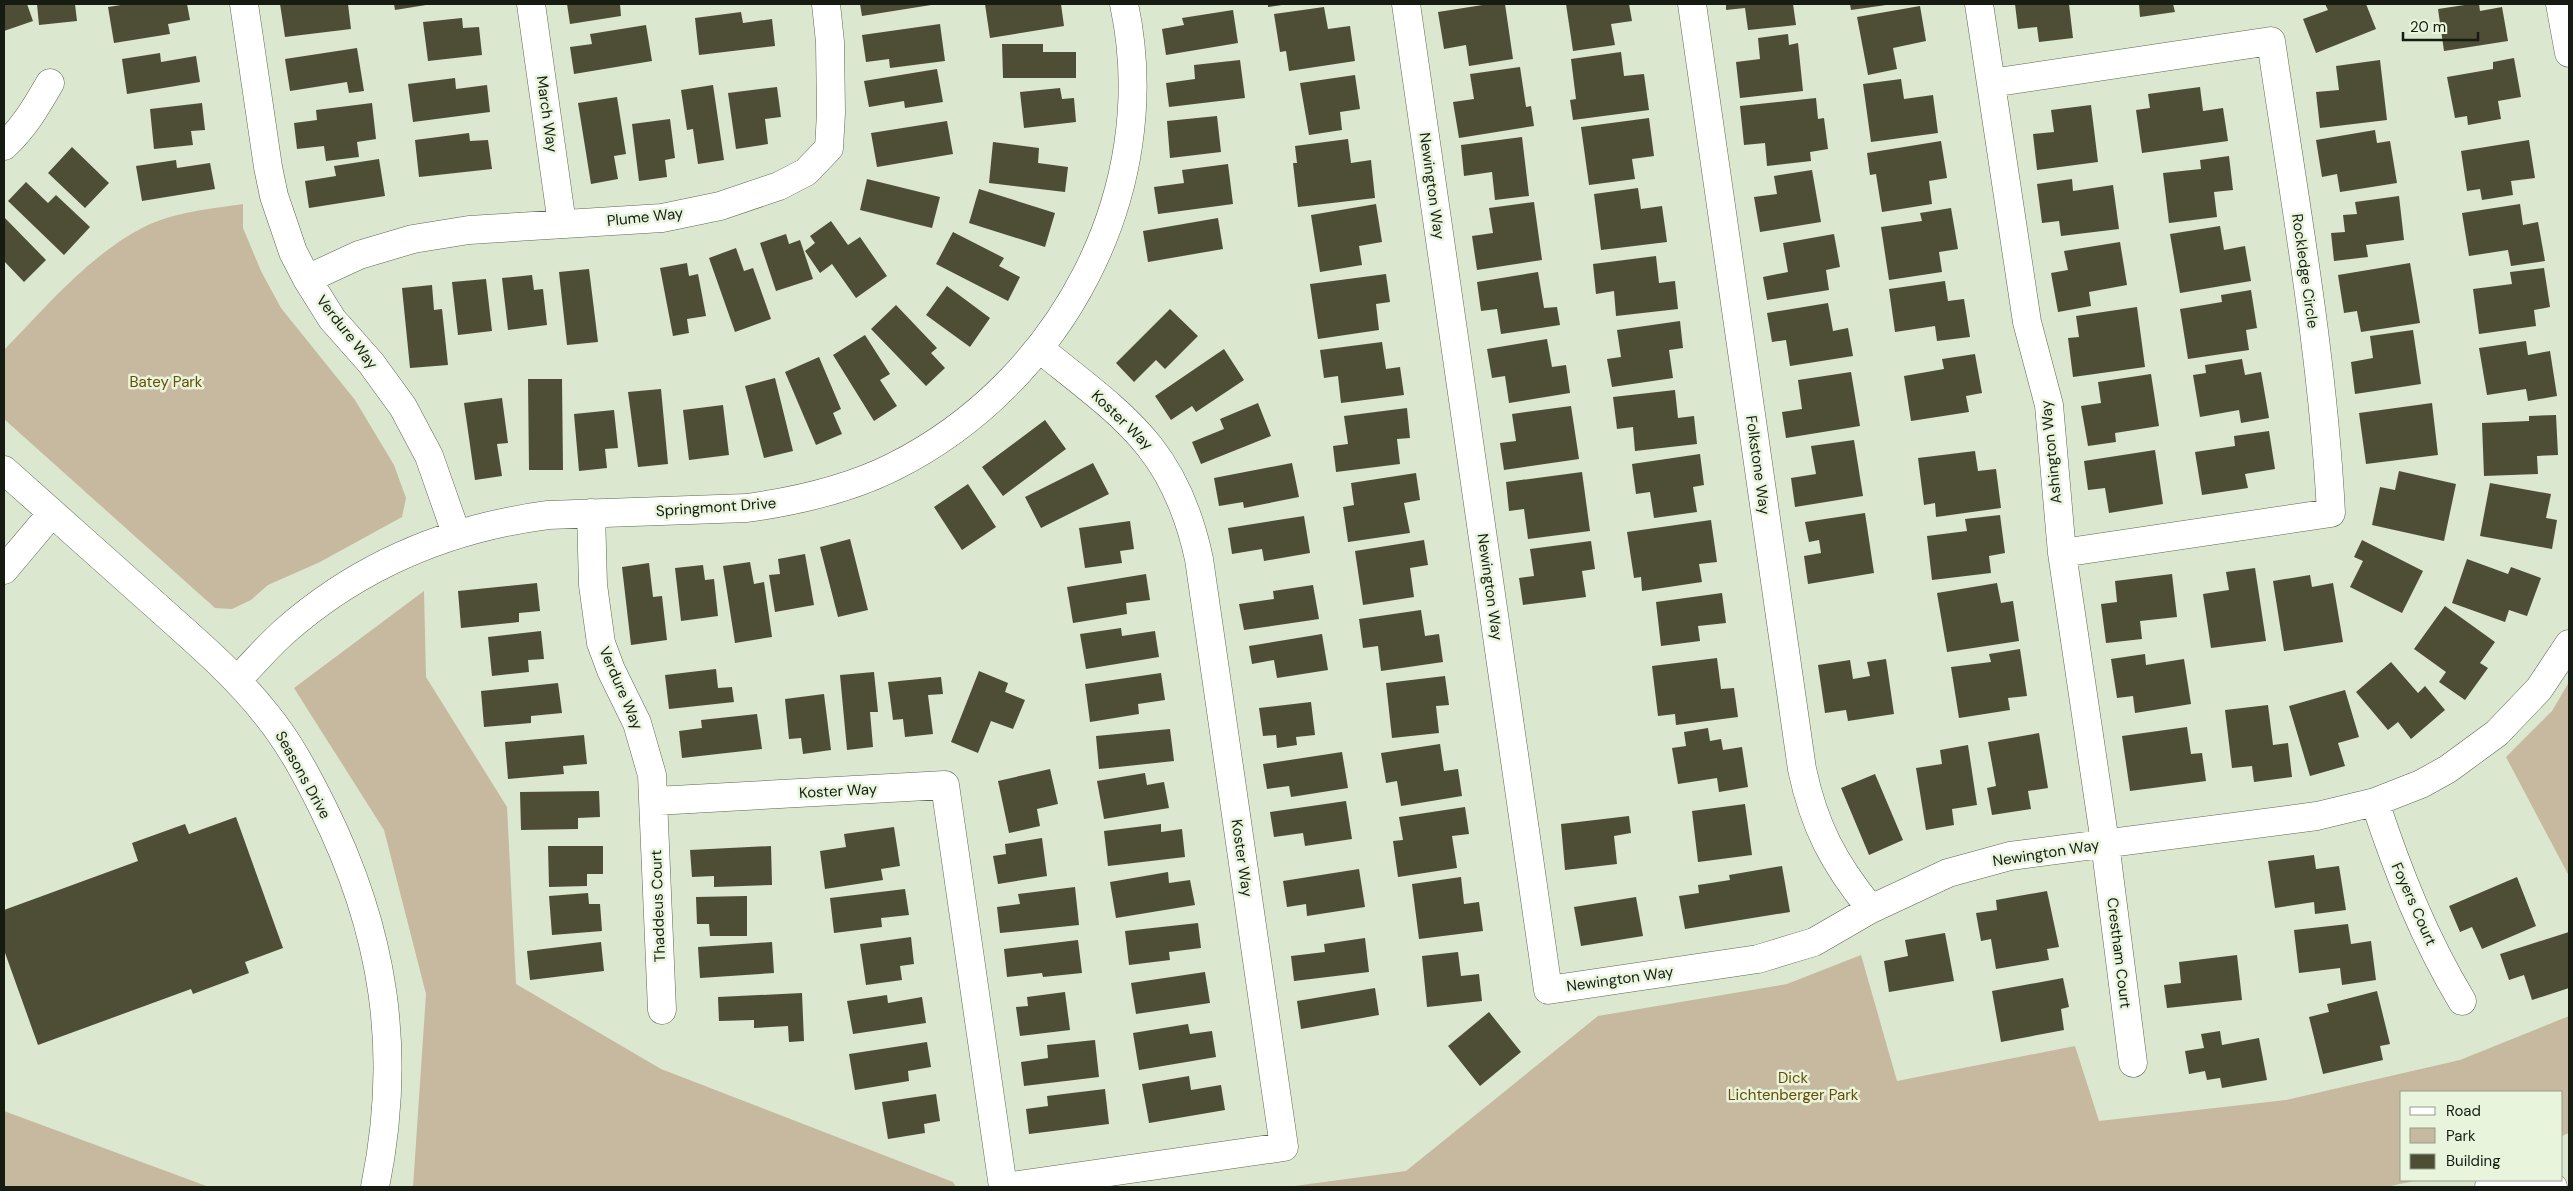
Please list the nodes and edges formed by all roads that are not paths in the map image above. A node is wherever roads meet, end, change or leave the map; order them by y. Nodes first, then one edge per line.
1 (244, 4) edge
2 (531, 4) edge
3 (826, 4) edge
4 (1124, 4) edge
5 (1406, 4) edge
6 (1692, 4) edge
7 (1979, 4) edge
8 (2560, 4) edge
9 (2569, 53) edge
10 (1991, 82) junction
11 (50, 83) dead end
12 (4, 146) edge
13 (562, 224) junction
14 (307, 279) junction
15 (1040, 349) junction
16 (4, 470) edge
17 (52, 513) junction
18 (591, 513) junction
19 (456, 533) junction
20 (2062, 554) junction
21 (4, 570) edge
22 (2569, 644) edge
23 (237, 680) junction
24 (655, 801) junction
25 (2375, 802) junction
26 (2105, 843) junction
27 (1871, 909) junction
28 (2462, 1001) dead end
29 (662, 1010) dead end
30 (2133, 1063) dead end
31 (2521, 1181) edge
32 (375, 1187) edge
33 (1004, 1187) edge
34 (2489, 1187) edge

1 - 14 street, Verdure Way
2 - 13 street, March Way
3 - 13 street, Plume Way
4 - 15 street, Springmont Drive
5 - 27 street, Newington Way
6 - 27 street, Folkstone Way
7 - 10 street, Ashington Way
8 - 9 street
10 - 20 street, Ashington Way
10 - 20 street, Rockledge Circle
11 - 12 street
13 - 14 street, Plume Way
14 - 19 street, Verdure Way
15 - 18 street, Springmont Drive
15 - 33 street, Koster Way
16 - 17 street, Seasons Drive
17 - 21 street
17 - 23 street, Seasons Drive
18 - 19 street, Springmont Drive
18 - 24 street, Verdure Way
19 - 23 street, Springmont Drive
20 - 26 street, Ashington Way
22 - 25 street, Newington Way
23 - 32 street, Seasons Drive
24 - 29 street, Thaddeus Court
24 - 33 street, Koster Way
25 - 26 street, Newington Way
25 - 28 street, Foyers Court
26 - 27 street, Newington Way
26 - 30 street, Crestham Court
31 - 34 street

